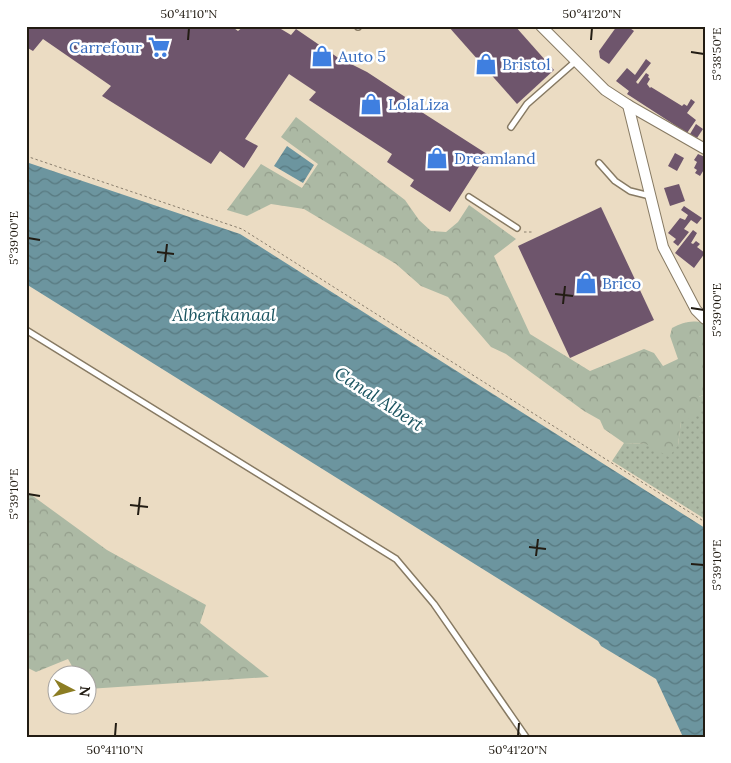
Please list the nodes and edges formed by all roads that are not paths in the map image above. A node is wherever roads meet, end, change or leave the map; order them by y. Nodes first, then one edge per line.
1 (541, 26) edge
2 (576, 61) junction
3 (628, 105) junction
4 (511, 127) dead end
5 (705, 149) edge
6 (599, 163) dead end
7 (650, 196) junction
8 (469, 197) dead end
9 (518, 229) road end
10 (705, 319) edge
11 (26, 330) edge
12 (526, 737) edge

1 - 2 street
2 - 3 street
2 - 4 lane
3 - 5 street
3 - 7 street
6 - 7 lane
7 - 10 street
8 - 9 lane
11 - 12 lane

